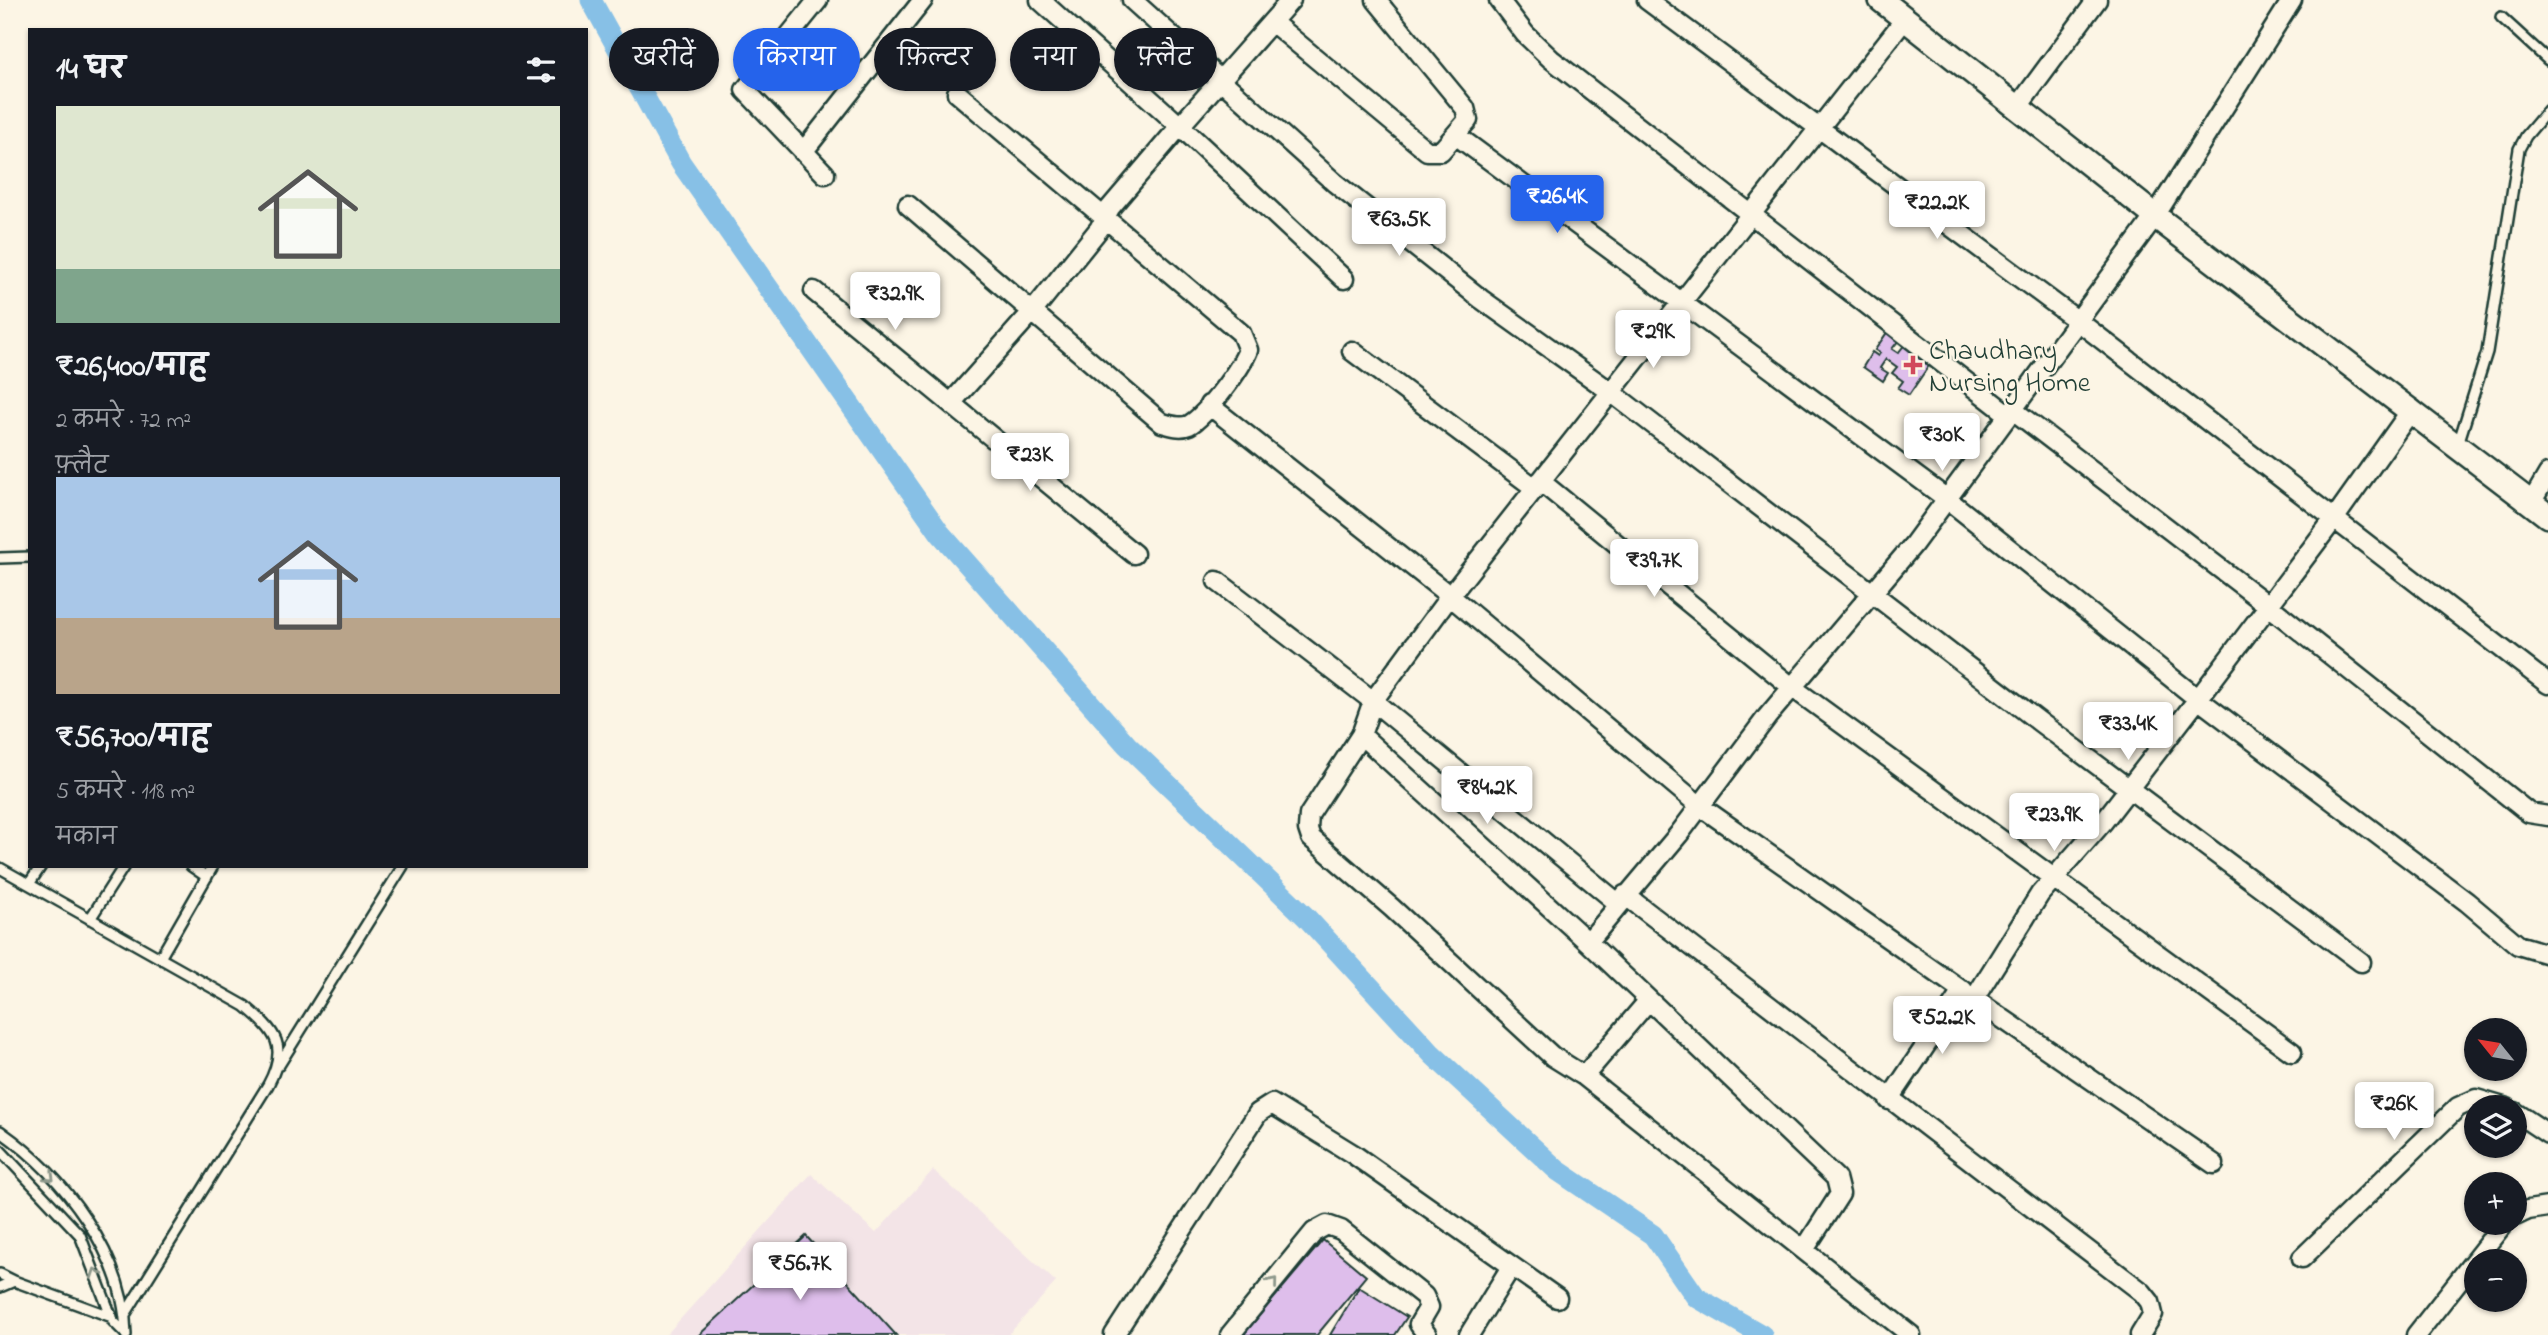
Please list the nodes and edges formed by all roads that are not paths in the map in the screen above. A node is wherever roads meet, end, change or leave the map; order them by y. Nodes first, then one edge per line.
1 (818, 0) edge
2 (922, 0) edge
3 (1040, 0) edge
4 (1132, 0) edge
5 (1291, 0) edge
6 (1376, 0) edge
7 (1499, 0) edge
8 (1647, 0) edge
9 (1881, 0) edge
10 (2097, 0) edge
11 (2292, 0) edge
12 (2501, 17) dead end
13 (1905, 19) junction
14 (1272, 22) junction
15 (2548, 60) edge
16 (1221, 82) junction
17 (957, 93) dead end
18 (2017, 107) junction
19 (2548, 110) edge
20 (1180, 125) junction
21 (1818, 130) junction
22 (1457, 136) junction
23 (803, 152) junction
24 (825, 174) dead end
25 (908, 205) dead end
26 (1750, 216) junction
27 (2155, 216) junction
28 (1104, 217) junction
29 (1344, 279) dead end
30 (814, 291) dead end
31 (1681, 304) junction
32 (1033, 311) junction
33 (2078, 321) junction
34 (1352, 351) dead end
35 (1611, 391) junction
36 (952, 402) junction
37 (1209, 405) junction
38 (2412, 409) junction
39 (2011, 413) junction
40 (2458, 446) junction
41 (2548, 474) edge
42 (1538, 485) junction
43 (1947, 499) junction
44 (2540, 510) edge
45 (2334, 519) junction
46 (1133, 554) dead end
47 (28, 557) edge
48 (0, 558) edge
49 (1217, 580) dead end
50 (1872, 594) junction
51 (1450, 596) junction
52 (2269, 606) junction
53 (2548, 684) edge
54 (1793, 688) junction
55 (2198, 699) junction
56 (1373, 701) junction
57 (1361, 736) junction
58 (2130, 787) junction
59 (1700, 806) junction
60 (2548, 816) edge
61 (0, 868) edge
62 (40, 868) edge
63 (123, 868) edge
64 (194, 868) edge
65 (212, 868) edge
66 (402, 868) edge
67 (207, 877) junction
68 (2055, 878) junction
69 (29, 884) junction
70 (1622, 900) junction
71 (90, 919) junction
72 (1588, 942) junction
73 (2548, 954) edge
74 (160, 958) junction
75 (2361, 962) dead end
76 (1968, 995) junction
77 (1648, 1000) junction
78 (2292, 1052) dead end
79 (278, 1067) junction
80 (1584, 1076) junction
81 (1889, 1100) junction
82 (2464, 1105) edge
83 (2527, 1120) edge
84 (0, 1131) edge
85 (2548, 1135) edge
86 (0, 1150) edge
87 (2214, 1164) dead end
88 (2548, 1207) edge
89 (2527, 1210) edge
90 (2495, 1235) edge
91 (1804, 1250) junction
92 (2302, 1258) dead end
93 (1511, 1267) junction
94 (0, 1274) edge
95 (14, 1281) junction
96 (0, 1287) edge
97 (1558, 1298) dead end
98 (126, 1313) junction
99 (111, 1317) junction
100 (125, 1334) edge
101 (1114, 1335) edge
102 (1230, 1335) edge
103 (1427, 1335) edge
104 (1469, 1335) edge
105 (1911, 1335) edge
106 (2140, 1335) edge
107 (2416, 1335) edge

1 - 23 street
2 - 23 street
3 - 20 street
4 - 16 street
5 - 14 street
6 - 22 street
7 - 26 street
8 - 21 street
9 - 13 street
10 - 18 street
11 - 27 street
12 - 15 lane
13 - 18 street
13 - 21 street
14 - 16 street
14 - 22 street
16 - 20 street
16 - 35 street
17 - 28 street
18 - 27 street
19 - 40 lane
20 - 28 street
20 - 29 street
21 - 26 street
21 - 33 street
22 - 31 street
23 - 24 street
25 - 32 street
26 - 31 street
26 - 39 street
27 - 33 street
27 - 38 street
28 - 32 street
28 - 37 street
30 - 36 street
31 - 35 street
31 - 43 street
32 - 36 street
32 - 37 street
33 - 39 street
33 - 45 street
34 - 42 street
35 - 42 street
35 - 50 street
36 - 46 street
37 - 51 street
38 - 40 street
38 - 45 street
39 - 43 street
39 - 52 street
40 - 44 street
41 - 44 street
42 - 51 street
42 - 54 street
43 - 50 street
43 - 55 street
45 - 52 street
45 - 53 street
47 - 48 lane
49 - 56 street
50 - 54 street
50 - 58 street
51 - 56 street
51 - 59 street
52 - 55 street
52 - 60 street
54 - 59 street
54 - 68 street
55 - 58 street
55 - 73 street
56 - 57 street
56 - 70 street
57 - 72 street
57 - 80 street
58 - 68 street
58 - 75 street
59 - 70 street
59 - 76 street
61 - 69 lane
62 - 69 lane
63 - 71 lane
64 - 67 lane
65 - 67 lane
66 - 79 lane
67 - 74 lane
68 - 76 street
68 - 78 street
69 - 71 lane
70 - 72 street
70 - 81 street
71 - 74 lane
72 - 77 street
74 - 79 lane
76 - 81 street
76 - 87 street
77 - 80 street
77 - 91 street
79 - 98 lane
80 - 91 street
81 - 106 street
82 - 92 street
83 - 85 street
84 -> 98 lane
99 -> 86 lane
88 - 89 street
90 - 107 street
91 - 105 street
93 - 97 street
93 - 101 street
93 - 104 street
94 - 95 lane
95 - 96 lane
95 - 99 lane
98 - 100 lane
99 - 100 lane
102 -> 103 street

